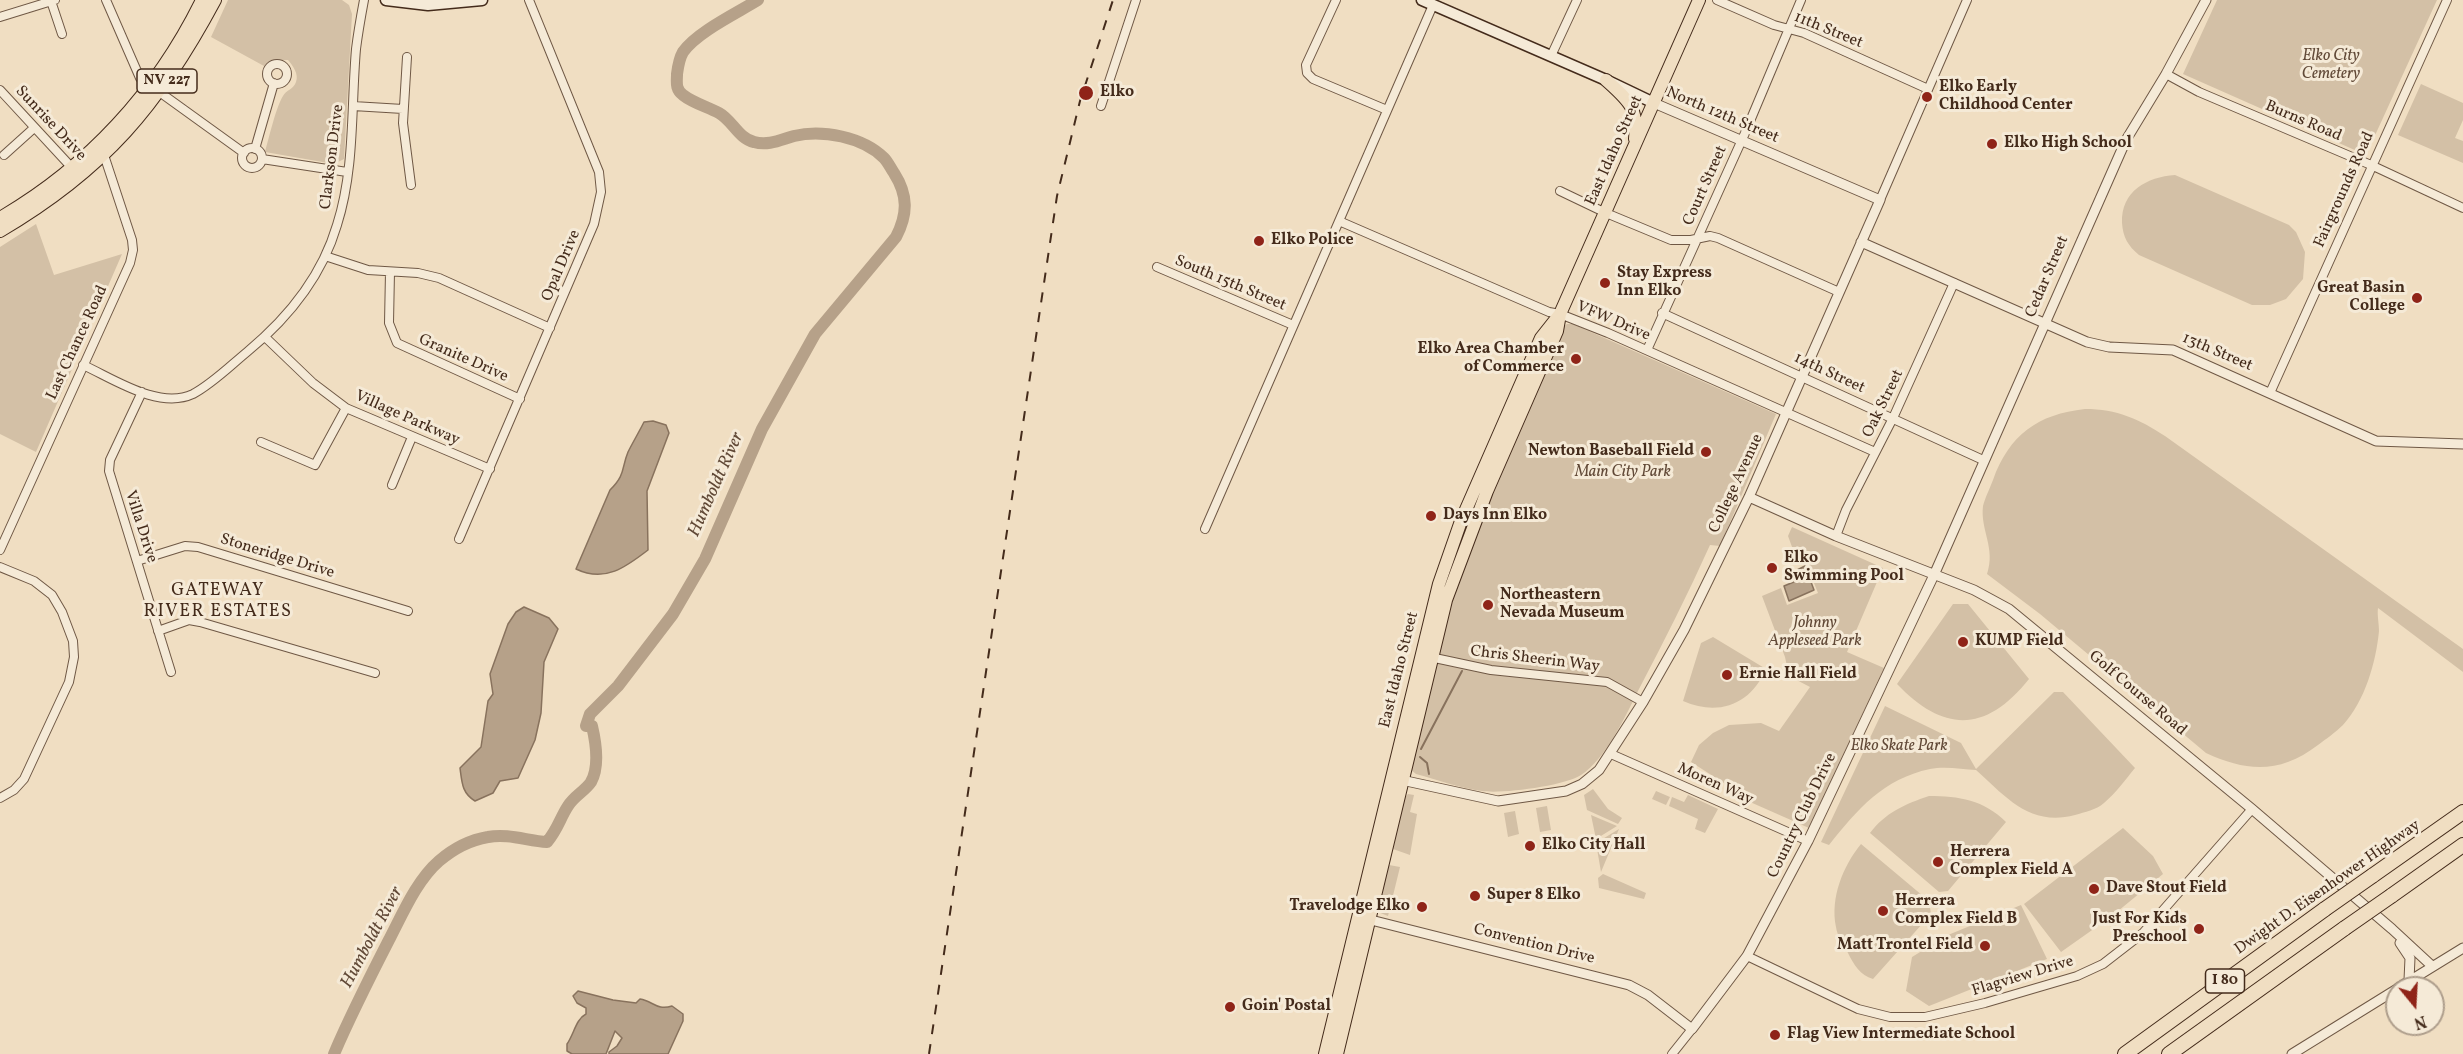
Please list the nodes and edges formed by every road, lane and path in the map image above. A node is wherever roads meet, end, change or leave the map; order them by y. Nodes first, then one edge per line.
1 (106, 0) edge
2 (212, 0) edge
3 (364, 0) edge
4 (386, 0) edge
5 (482, 0) edge
6 (529, 0) edge
7 (1136, 0) edge
8 (1336, 0) edge
9 (1422, 0) edge
10 (1577, 0) edge
11 (1699, 0) edge
12 (1717, 0) edge
13 (1801, 0) edge
14 (1967, 0) edge
15 (2205, 0) edge
16 (2447, 0) edge
17 (53, 1) edge
18 (1434, 3) edge
19 (0, 17) edge
20 (1788, 29) junction
21 (62, 34) dead end
22 (1551, 56) junction
23 (407, 57) dead end
24 (2166, 74) junction
25 (1606, 80) junction
26 (274, 83) dead end
27 (156, 89) junction
28 (1928, 89) junction
29 (0, 90) edge
30 (1654, 103) junction
31 (353, 106) junction
32 (1101, 106) dead end
33 (403, 109) junction
34 (1387, 110) junction
35 (34, 128) junction
36 (1742, 141) junction
37 (100, 142) junction
38 (255, 149) junction
39 (1634, 150) junction
40 (244, 153) junction
41 (4, 155) dead end
42 (104, 155) junction
43 (262, 159) junction
44 (2371, 165) junction
45 (76, 172) junction
46 (347, 172) junction
47 (411, 185) dead end
48 (1560, 191) dead end
49 (1880, 200) junction
50 (2463, 208) edge
51 (1606, 213) junction
52 (0, 218) edge
53 (1339, 221) junction
54 (0, 231) edge
55 (1698, 237) junction
56 (1861, 242) junction
57 (326, 256) junction
58 (1157, 267) dead end
59 (390, 272) junction
60 (1954, 283) junction
61 (1839, 292) junction
62 (1662, 313) junction
63 (1560, 314) junction
64 (2045, 323) junction
65 (1293, 325) junction
66 (550, 328) junction
67 (265, 337) junction
68 (1647, 350) junction
69 (82, 365) junction
70 (1802, 376) junction
71 (142, 392) junction
72 (2270, 393) junction
73 (520, 399) junction
74 (346, 408) junction
75 (1787, 411) junction
76 (1893, 418) junction
77 (412, 437) junction
78 (261, 442) dead end
79 (2463, 444) edge
80 (1875, 452) junction
81 (1983, 460) junction
82 (490, 469) junction
83 (392, 485) dead end
84 (1749, 497) junction
85 (1205, 529) dead end
86 (1836, 536) junction
87 (459, 539) dead end
88 (0, 550) edge
89 (137, 561) junction
90 (0, 567) edge
91 (1934, 575) junction
92 (408, 611) dead end
93 (158, 631) junction
94 (1426, 656) junction
95 (171, 672) dead end
96 (375, 673) dead end
97 (1643, 702) junction
98 (1611, 754) junction
99 (1397, 779) junction
100 (0, 798) edge
101 (2252, 809) junction
102 (2463, 812) edge
103 (1382, 815) junction
104 (1809, 842) junction
105 (2463, 845) edge
106 (1384, 859) junction
107 (2378, 916) junction
108 (1363, 919) junction
109 (2463, 948) edge
110 (1747, 956) junction
111 (2432, 966) junction
112 (2409, 976) edge
113 (2416, 976) edge
114 (2385, 996) edge
115 (1692, 1029) junction
116 (1325, 1054) edge
117 (1337, 1054) edge
118 (1672, 1054) edge
119 (2125, 1054) edge
120 (2169, 1054) edge
121 (2292, 1054) edge

1 - 27 street
2 - 27 main road, NV 227
3 - 31 street, Clarkson Drive
4 - 5 main road
6 - 66 street, Opal Drive
7 - 32 street
8 - 34 street
9 - 18 main road, North 12th Street
10 - 22 street
11 - 30 main road, East Idaho Street
12 - 20 street, 11th Street
13 - 20 street, Court Street
14 - 28 street, College Avenue
15 - 24 street, Cedar Street
16 - 44 street, Fairgrounds Road
17 - 19 street
17 - 21 street
18 - 22 main road, North 12th Street
18 - 34 street
20 - 28 street, 11th Street
20 - 36 street, Court Street
22 - 25 main road, North 12th Street
23 - 33 street
24 - 44 street, Burns Road
24 - 64 street, Cedar Street
25 - 30 main road, North 12th Street
25 - 39 main road
26 - 38 street
27 - 37 main road, NV 227
27 - 40 street
27 - 42 main road, NV 227
28 - 49 street, College Avenue
29 - 35 street, Sunrise Drive
30 - 36 street, North 12th Street
30 - 39 main road, East Idaho Street
31 - 33 street
31 - 46 street, Clarkson Drive
33 - 47 street
34 - 53 street
35 - 41 street
35 - 45 street, Sunrise Drive
36 - 49 street, North 12th Street
36 - 55 street, Court Street
37 - 42 street, Last Chance Road
37 - 45 main road, NV 227
38 - 40 street
38 - 43 street
39 - 51 main road, East Idaho Street
40 - 43 street
42 - 45 main road, NV 227
42 - 69 street, Last Chance Road
43 - 46 street
44 - 50 street, Burns Road
44 - 72 street, Fairgrounds Road
45 - 52 main road, NV 227
45 - 54 main road, NV 227
46 - 57 street, Clarkson Drive
48 - 51 street
49 - 56 street, College Avenue
51 - 55 street
51 - 63 main road, East Idaho Street
53 - 63 street, VFW Drive
53 - 65 street
55 - 61 street
55 - 62 street, Court Street
56 - 60 street, 13th Street
56 - 61 street, College Avenue
57 - 59 street
57 - 67 street, Clarkson Drive
58 - 65 street, South 15th Street
59 - 66 street
59 - 73 street, Granite Drive
60 - 64 street, 13th Street
60 - 76 street, Oak Street
61 - 70 street, College Avenue
62 - 68 street, Court Street
62 - 70 street, 14th Street
63 - 68 street, VFW Drive
63 - 94 main road, East Idaho Street
64 - 72 street, 13th Street
64 - 81 street, Cedar Street
65 - 85 street
66 - 73 street, Opal Drive
67 - 71 street, Clarkson Drive
67 - 74 street, Village Parkway
68 - 75 street, VFW Drive
69 - 71 street, Clarkson Drive
69 - 88 street, Last Chance Road
70 - 75 street, College Avenue
70 - 76 street, 14th Street
71 - 89 street, Villa Drive
72 - 79 street, 13th Street
73 - 82 street, Opal Drive
74 - 77 street, Village Parkway
74 - 78 street
75 - 80 street, VFW Drive
75 - 84 street, College Avenue
76 - 80 street, Oak Street
76 - 81 street, 14th Street
77 - 82 street, Village Parkway
77 - 83 street
80 - 86 street, Oak Street
81 - 91 street, Cedar Street
82 - 87 street, Opal Drive
84 - 86 street, Golf Course Road
84 - 97 street, College Avenue
86 - 91 street, Golf Course Road
89 - 92 street, Stoneridge Drive
89 - 93 street, Villa Drive
90 - 100 street
91 - 101 street, Golf Course Road
91 - 104 street, Country Club Drive
93 - 95 street, Villa Drive
93 - 96 street
94 - 97 street, Chris Sheerin Way
94 - 99 main road, East Idaho Street
97 - 98 street, College Avenue
98 - 99 street, College Avenue
98 - 104 street, Moren Way
99 - 103 main road, East Idaho Street
99 - 106 main road, East Idaho Street
101 - 107 street, Golf Course Road
101 - 110 street, Flagview Drive
102 - 119 highway, Dwight D. Eisenhower Highway / I 80, bridge
103 - 106 main road
103 - 108 main road, East Idaho Street
104 - 110 street, Country Club Drive
105 - 120 highway, I 80, bridge
106 - 108 main road, East Idaho Street
107 - 111 street, Golf Course Road
107 - 112 street
108 - 115 street, Convention Drive
108 - 116 main road, East Idaho Street
108 - 117 main road, East Idaho Street
109 - 111 street
110 - 115 street, Country Club Drive
111 - 113 street
114 - 121 street
115 - 118 street, Country Club Drive

